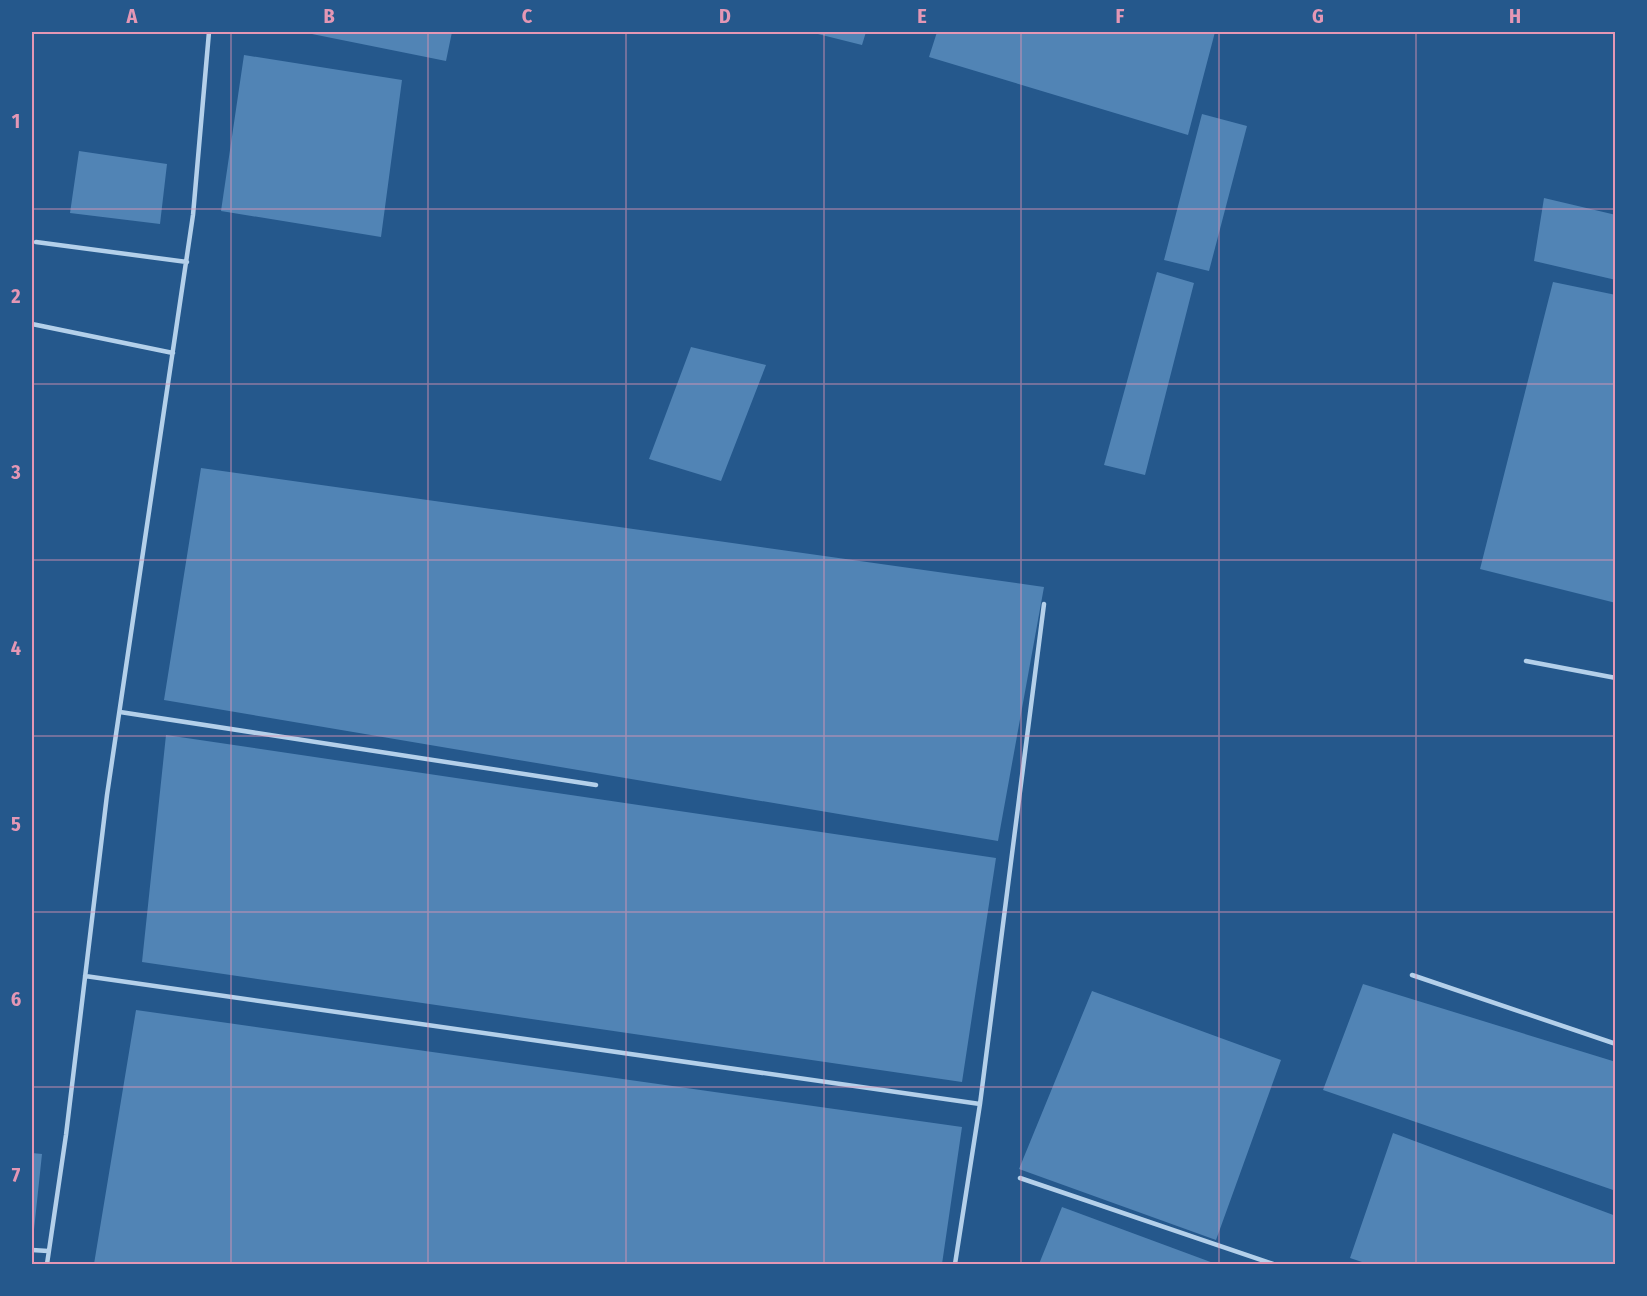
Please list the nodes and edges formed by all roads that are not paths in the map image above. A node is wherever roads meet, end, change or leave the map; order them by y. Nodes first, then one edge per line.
1 (209, 32) edge
2 (36, 242) dead end
3 (186, 262) junction
4 (32, 324) edge
5 (173, 353) junction
6 (1044, 604) dead end
7 (1526, 661) dead end
8 (1616, 678) edge
9 (120, 712) junction
10 (596, 784) dead end
11 (1412, 975) dead end
12 (85, 976) junction
13 (1616, 1044) edge
14 (980, 1104) junction
15 (1020, 1178) dead end
16 (32, 1250) edge
17 (48, 1251) junction
18 (47, 1264) edge
19 (955, 1264) edge
20 (1273, 1264) edge

1 - 3 lane
2 - 3 lane
3 - 5 lane
4 - 5 lane
5 - 9 lane
6 - 14 lane
7 - 8 lane
9 - 10 lane
9 - 12 lane
11 - 13 lane
12 - 14 lane
12 - 17 lane
14 - 19 lane
15 - 20 lane
16 - 17 lane
17 - 18 lane

